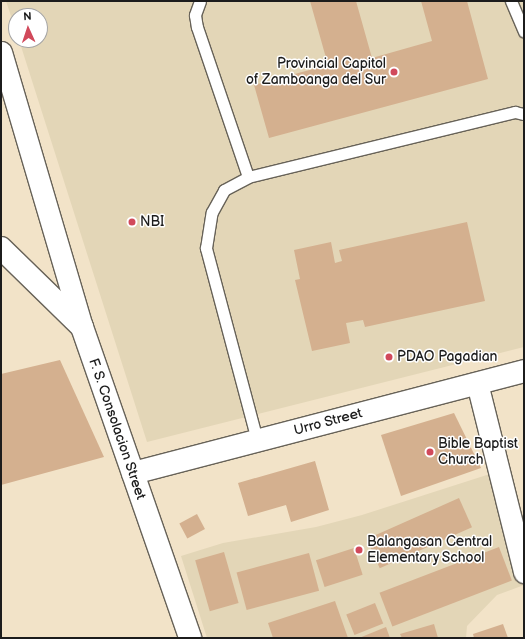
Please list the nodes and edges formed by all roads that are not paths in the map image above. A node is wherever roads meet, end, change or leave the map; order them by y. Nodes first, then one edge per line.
1 (200, 1) edge
2 (511, 1) edge
3 (524, 31) edge
4 (1, 52) edge
5 (524, 114) edge
6 (248, 177) junction
7 (1, 248) edge
8 (82, 327) junction
9 (524, 371) edge
10 (477, 383) junction
11 (257, 440) junction
12 (133, 473) junction
13 (524, 572) edge
14 (190, 638) edge

1 - 6 lane
2 - 3 lane
4 - 8 street
5 - 6 lane
6 - 11 lane
7 - 8 street, F. S. Consolacion Street
8 - 12 street, F. S. Consolacion Street
9 - 10 street, Urro Street
10 - 11 street, Urro Street
10 - 13 street
11 - 12 street, Urro Street
12 - 14 street, F. S. Consolacion Street

